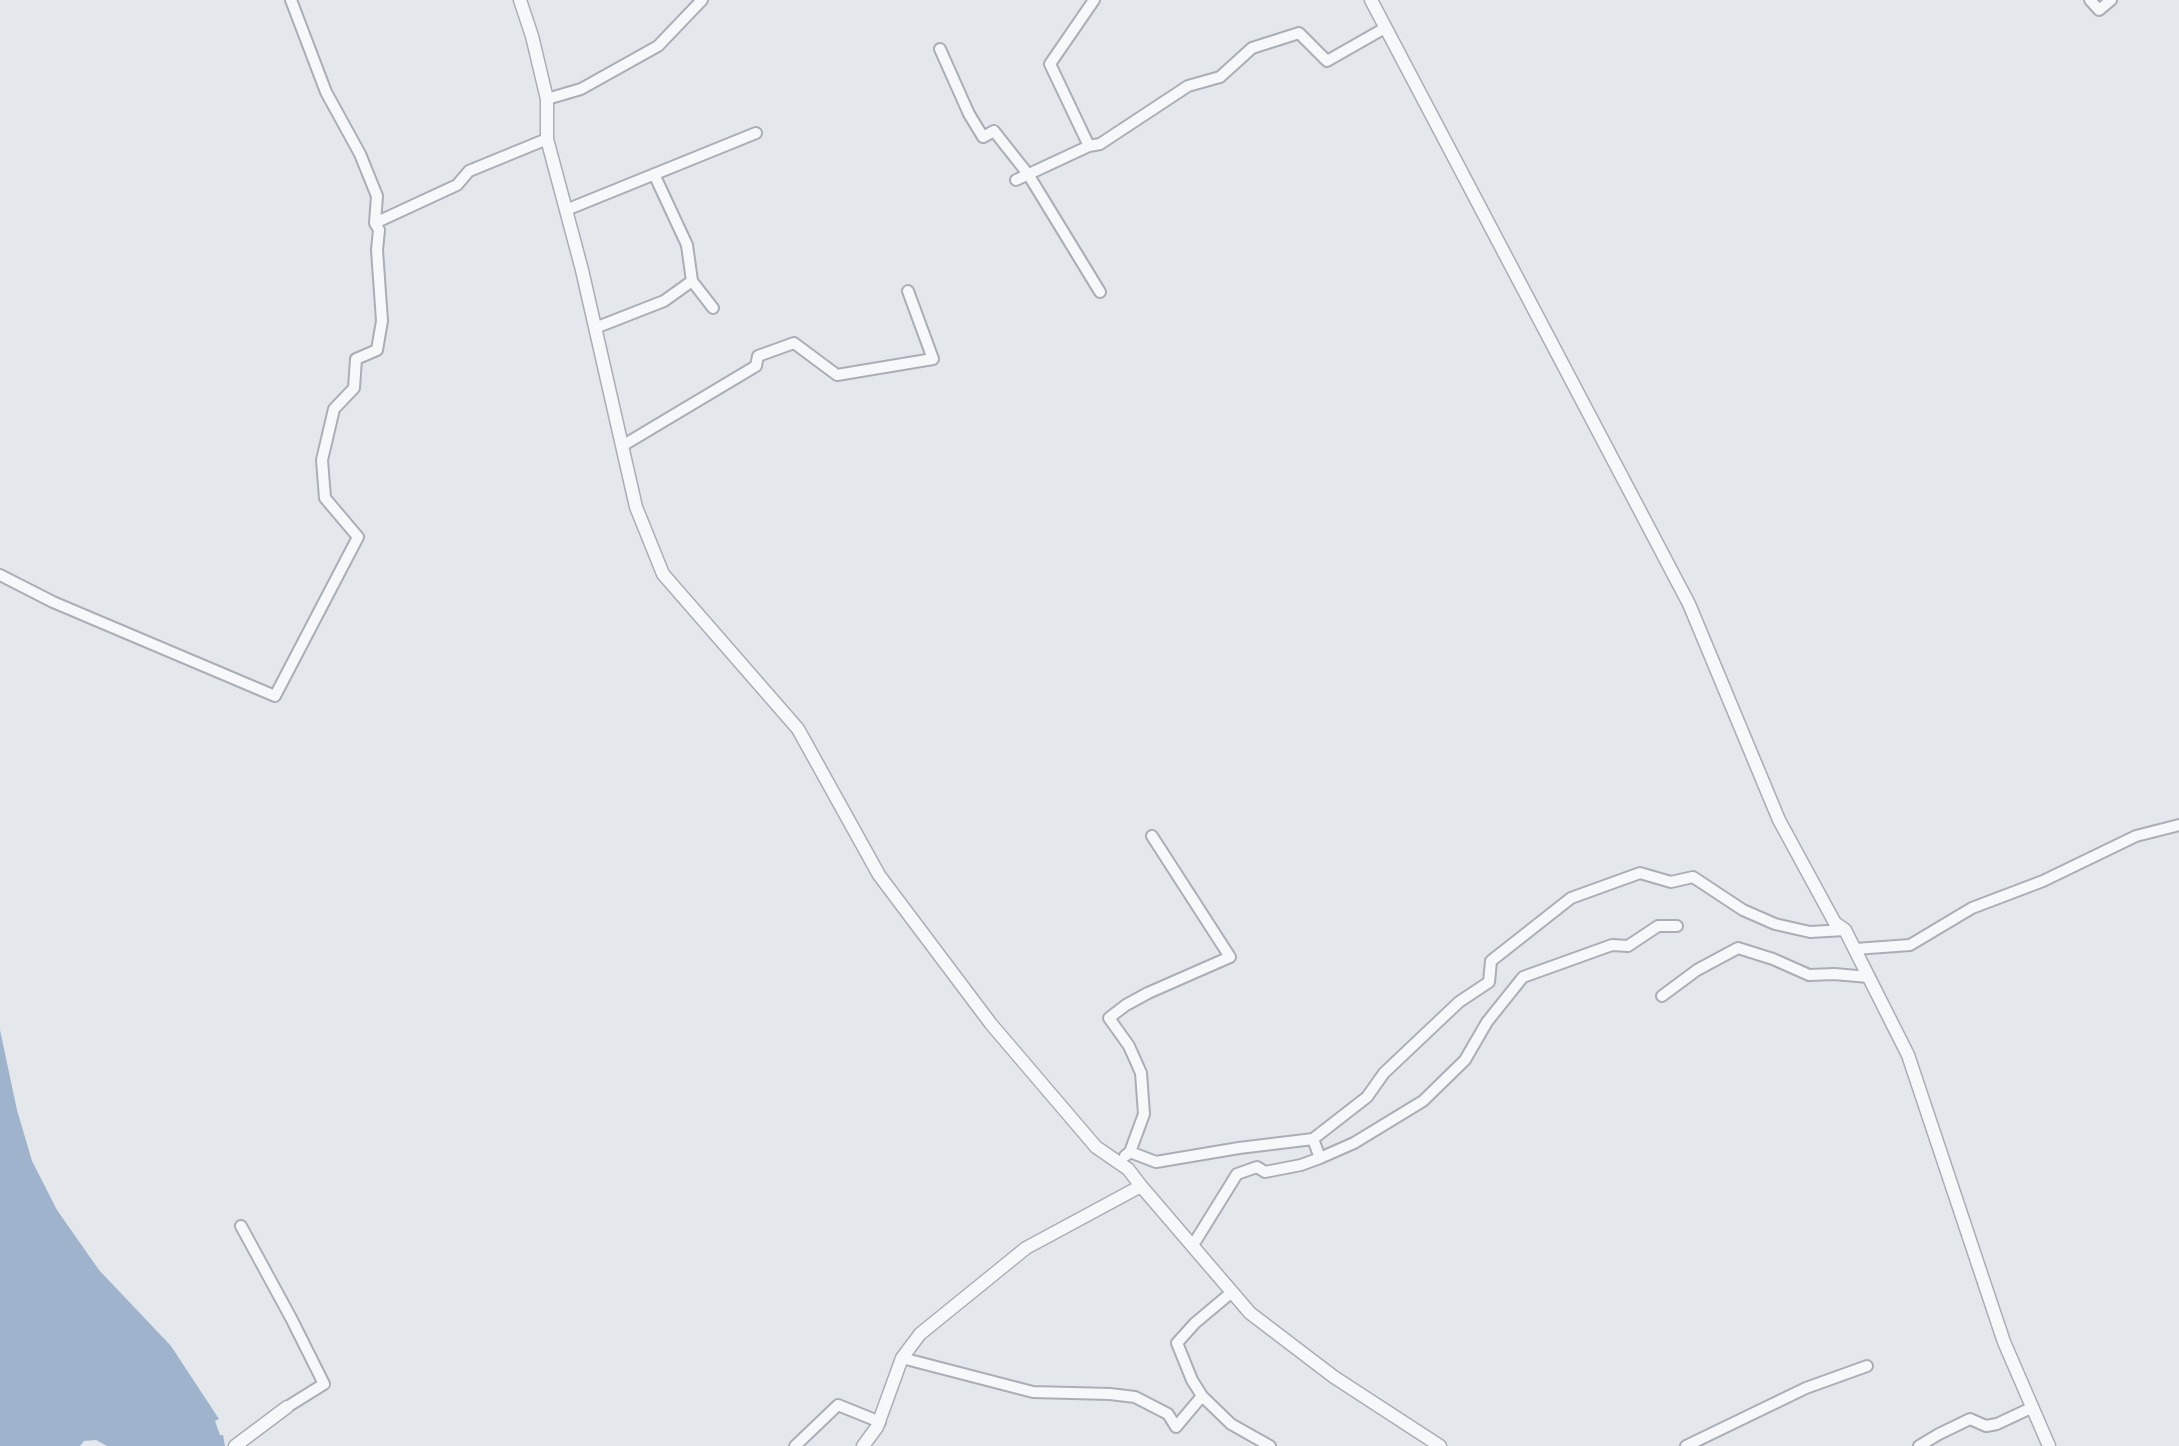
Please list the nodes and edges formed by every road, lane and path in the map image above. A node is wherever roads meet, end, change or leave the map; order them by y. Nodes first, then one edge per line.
1 (291, 0) edge
2 (520, 0) edge
3 (702, 0) edge
4 (1094, 0) edge
5 (1371, 0) edge
6 (2090, 0) edge
7 (2111, 0) edge
8 (1385, 28) junction
9 (940, 49) dead end
10 (547, 99) junction
11 (756, 133) dead end
12 (547, 139) junction
13 (1089, 147) junction
14 (654, 174) junction
15 (1028, 174) junction
16 (1016, 180) dead end
17 (566, 210) junction
18 (375, 223) junction
19 (692, 281) junction
20 (908, 291) dead end
21 (1100, 292) dead end
22 (713, 308) dead end
23 (595, 328) junction
24 (622, 446) junction
25 (0, 575) edge
26 (2179, 825) edge
27 (1152, 836) dead end
28 (1677, 926) dead end
29 (1845, 930) junction
30 (1855, 949) junction
31 (1869, 977) junction
32 (1662, 996) dead end
33 (1312, 1139) junction
34 (1130, 1152) junction
35 (1320, 1158) junction
36 (1124, 1166) junction
37 (1141, 1186) junction
38 (241, 1226) dead end
39 (1193, 1245) junction
40 (1232, 1292) junction
41 (902, 1358) junction
42 (1867, 1366) dead end
43 (1202, 1395) junction
44 (287, 1407) joint
45 (2031, 1408) junction
46 (880, 1422) junction
47 (235, 1446) edge
48 (795, 1446) edge
49 (863, 1446) edge
50 (1270, 1446) edge
51 (1440, 1446) edge
52 (1686, 1446) edge
53 (1919, 1446) edge
54 (2049, 1446) edge

1 - 18 street
2 - 10 street
3 - 10 street
4 - 13 street
5 - 8 street
6 - 7 street
8 - 13 street
8 - 29 street
9 - 15 street
10 - 12 street
11 - 14 street
12 - 17 street
12 - 18 street
13 - 15 street
14 - 17 street
14 - 19 street
15 - 16 street
15 - 21 street
17 - 23 street
18 - 25 street
19 - 22 street
19 - 23 street
20 - 24 street
23 - 24 street
24 - 36 street
26 - 30 street
27 - 34 street
28 - 35 street
29 - 30 street
29 - 33 street
30 - 31 street
31 - 32 street
31 - 45 street
33 - 34 street
33 - 35 street
34 - 36 street
35 - 39 street
36 - 37 street
37 - 39 street
37 - 41 street
38 - 44 street
39 - 40 street
40 - 43 street
40 - 51 street
41 - 43 street
41 - 46 street
42 - 52 street
43 - 50 street
44 - 47 street
45 - 53 street
45 - 54 street
46 - 48 street
46 - 49 street

